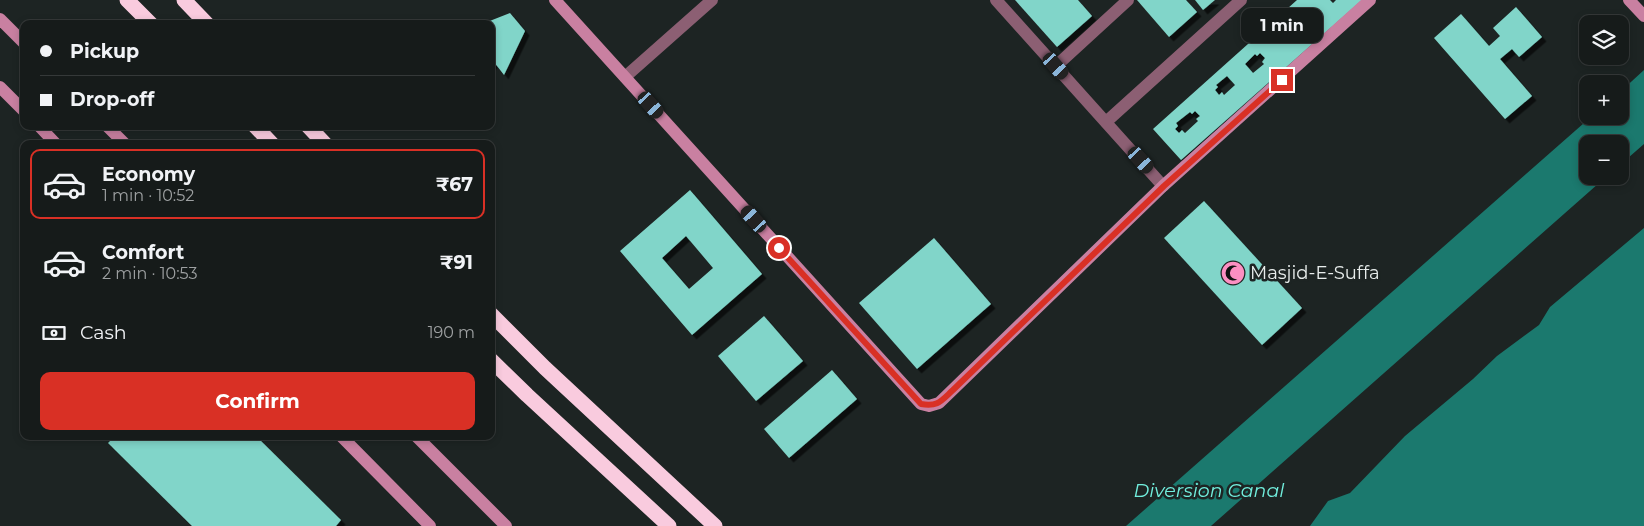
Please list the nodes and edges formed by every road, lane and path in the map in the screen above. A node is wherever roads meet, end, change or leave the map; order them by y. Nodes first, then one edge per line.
1 (121, 0) edge
2 (184, 0) edge
3 (555, 0) edge
4 (712, 0) edge
5 (996, 0) edge
6 (1128, 0) edge
7 (1241, 0) edge
8 (1370, 0) edge
9 (1629, 0) edge
10 (131, 4) edge
11 (1644, 16) edge
12 (0, 19) edge
13 (147, 20) edge
14 (204, 20) edge
15 (20, 39) edge
16 (1056, 66) junction
17 (625, 77) junction
18 (0, 87) edge
19 (20, 107) edge
20 (1106, 122) junction
21 (42, 130) edge
22 (111, 130) edge
23 (259, 130) edge
24 (312, 130) edge
25 (52, 140) edge
26 (121, 140) edge
27 (268, 140) edge
28 (321, 140) edge
29 (1164, 186) junction
30 (495, 318) edge
31 (495, 364) edge
32 (345, 440) edge
33 (420, 440) edge
34 (430, 526) edge
35 (506, 526) edge
36 (669, 526) edge
37 (715, 526) edge

1 - 10 street
2 - 14 highway
3 - 17 street
4 - 17 street
5 - 16 street
6 - 16 street
7 - 20 street
8 - 29 street
9 - 11 street
10 - 13 highway
12 - 15 street
16 - 20 street
17 - 29 street
18 - 19 street
20 - 29 street
21 - 25 street
22 - 26 street
23 - 27 highway
24 - 28 highway
30 - 37 highway
31 - 36 highway
32 - 34 street
33 - 35 street

